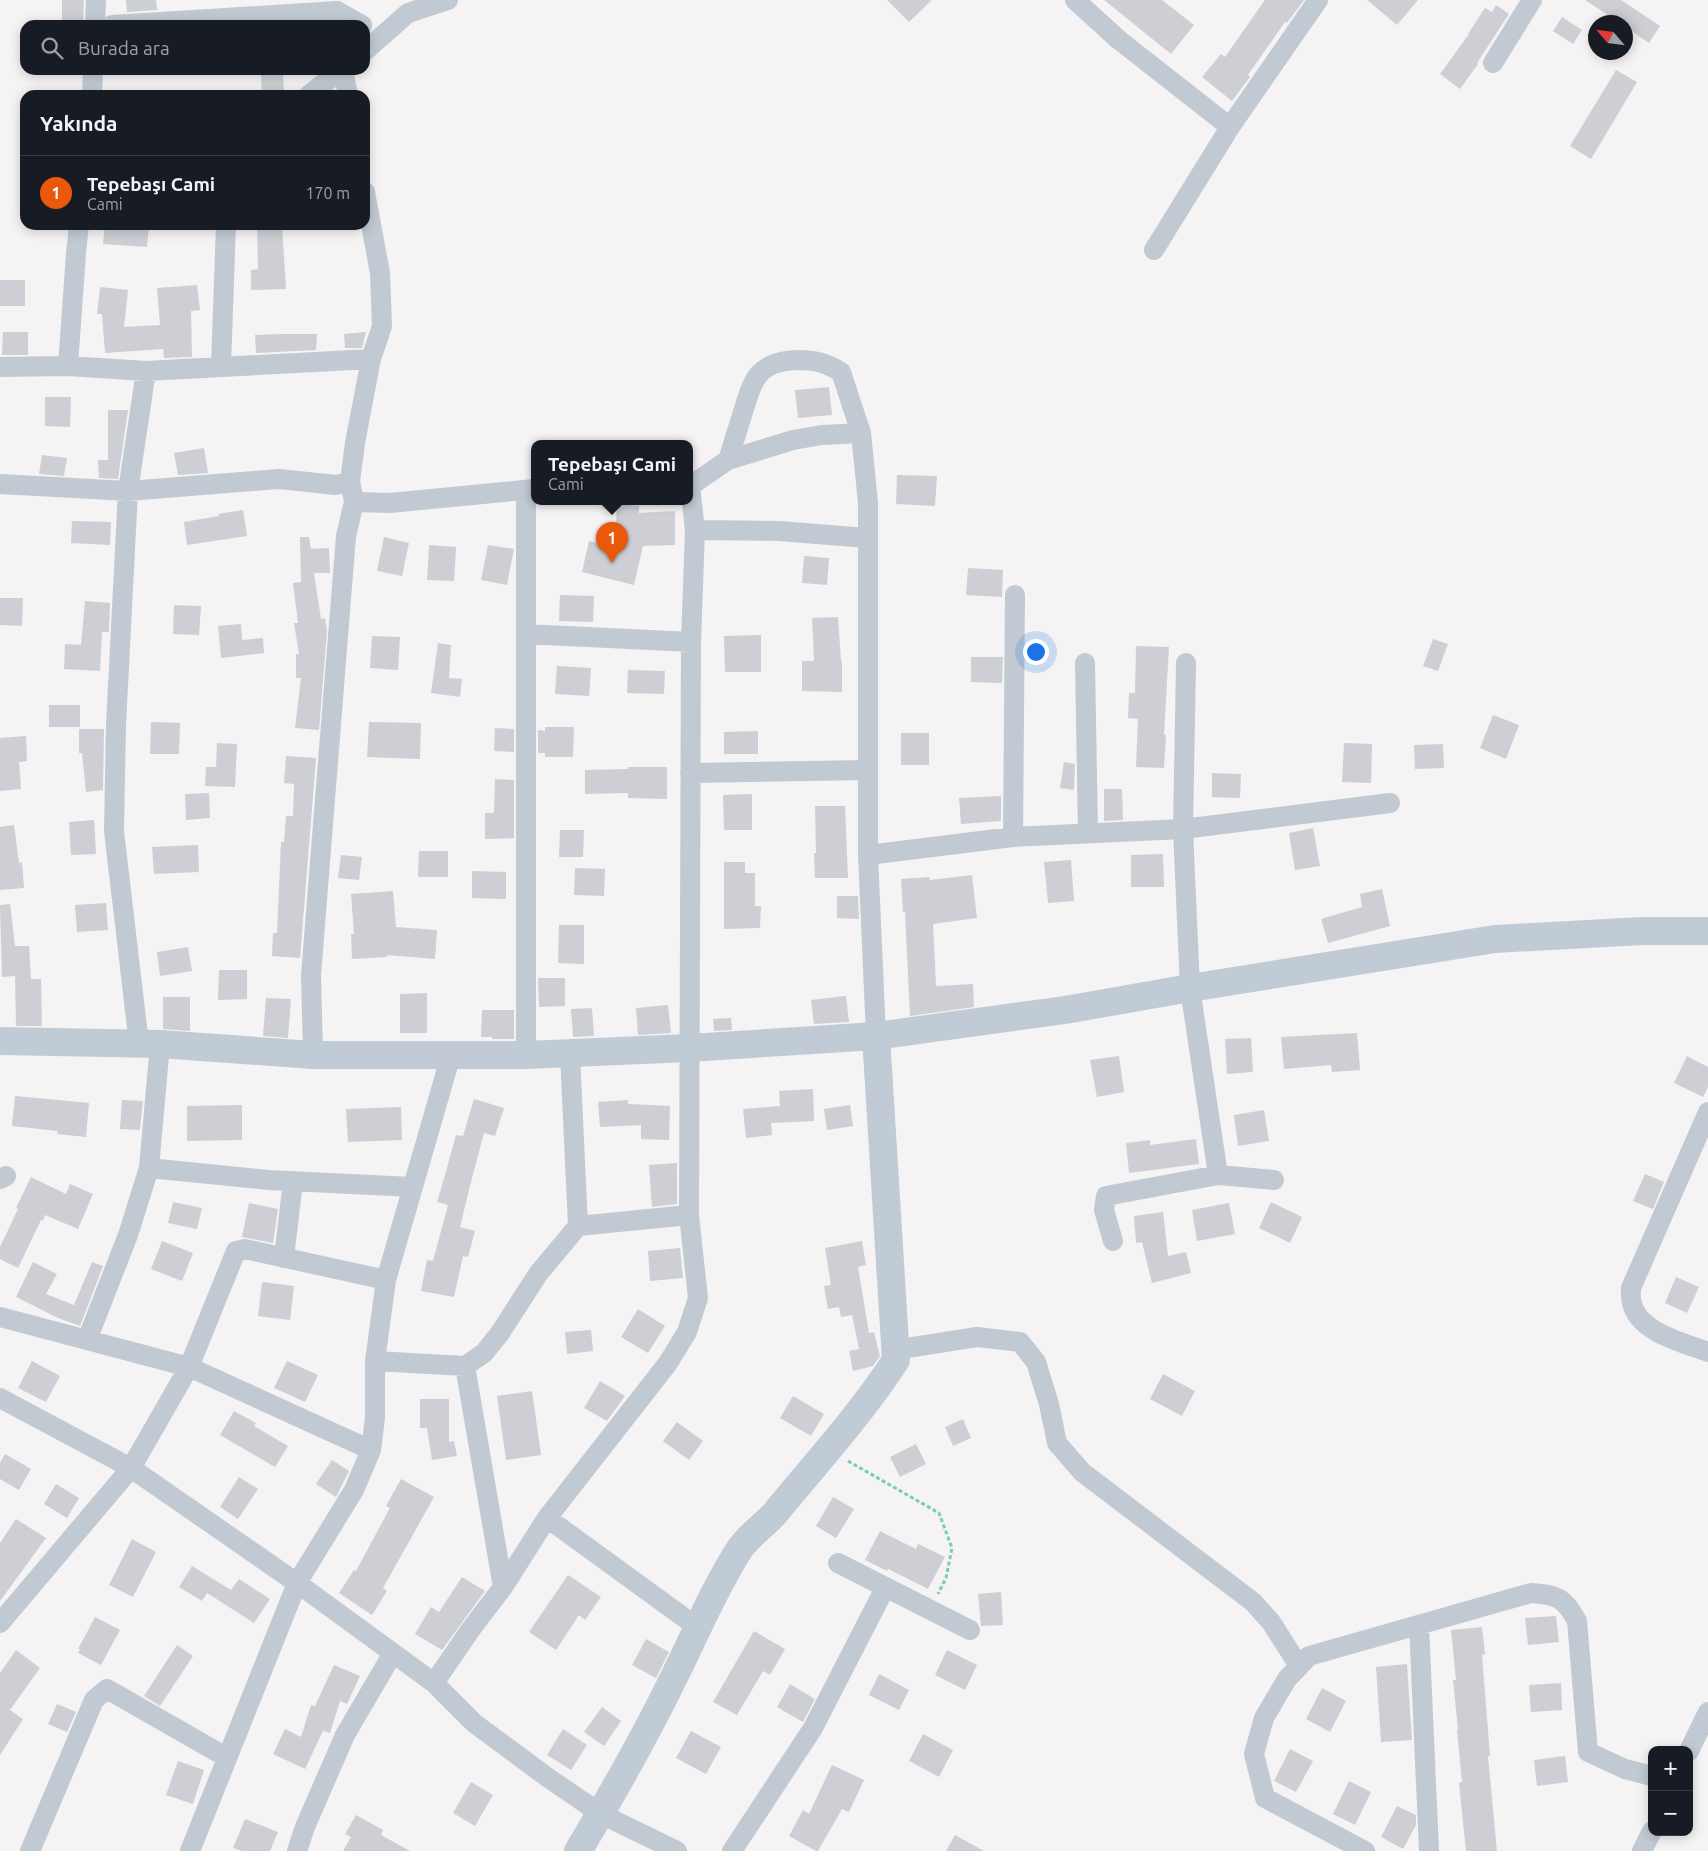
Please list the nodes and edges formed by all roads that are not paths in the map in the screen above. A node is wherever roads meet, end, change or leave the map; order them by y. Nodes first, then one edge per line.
1 (96, 0) edge
2 (448, 0) edge
3 (1075, 0) edge
4 (1318, 0) edge
5 (1532, 0) edge
6 (95, 20) edge
7 (187, 20) edge
8 (348, 20) edge
9 (370, 35) edge
10 (1493, 63) dead end
11 (93, 75) edge
12 (335, 75) edge
13 (343, 75) edge
14 (92, 90) edge
15 (316, 90) edge
16 (347, 90) edge
17 (1230, 127) junction
18 (370, 219) edge
19 (78, 230) edge
20 (226, 230) edge
21 (1154, 250) dead end
22 (371, 359) junction
23 (68, 366) junction
24 (221, 366) junction
25 (0, 367) edge
26 (146, 371) junction
27 (861, 433) junction
28 (728, 460) junction
29 (350, 481) junction
30 (0, 484) edge
31 (693, 484) edge
32 (530, 489) edge
33 (128, 491) junction
34 (354, 502) junction
35 (692, 505) edge
36 (695, 530) junction
37 (867, 538) junction
38 (1015, 595) dead end
39 (526, 634) junction
40 (691, 642) junction
41 (1084, 663) dead end
42 (1186, 663) dead end
43 (868, 770) junction
44 (690, 772) junction
45 (1390, 803) dead end
46 (1183, 829) junction
47 (1088, 833) junction
48 (1013, 837) junction
49 (868, 855) junction
50 (1708, 931) edge
51 (1190, 988) junction
52 (876, 1036) junction
53 (0, 1041) edge
54 (149, 1044) junction
55 (689, 1048) junction
56 (570, 1054) junction
57 (313, 1055) junction
58 (451, 1055) junction
59 (526, 1055) junction
60 (1708, 1112) edge
61 (149, 1168) junction
62 (1218, 1175) junction
63 (1274, 1180) dead end
64 (293, 1181) junction
65 (412, 1187) junction
66 (690, 1215) junction
67 (578, 1226) junction
68 (1113, 1241) dead end
69 (284, 1258) junction
70 (386, 1280) junction
71 (0, 1317) edge
72 (87, 1340) junction
73 (894, 1350) junction
74 (1708, 1352) edge
75 (375, 1361) junction
76 (465, 1366) junction
77 (189, 1367) junction
78 (0, 1398) edge
79 (371, 1450) junction
80 (131, 1468) junction
81 (547, 1518) junction
82 (838, 1563) dead end
83 (297, 1583) junction
84 (503, 1587) junction
85 (885, 1588) junction
86 (0, 1623) edge
87 (1419, 1625) junction
88 (697, 1627) junction
89 (970, 1630) dead end
90 (393, 1653) junction
91 (1299, 1666) junction
92 (434, 1683) junction
93 (1708, 1712) edge
94 (1691, 1746) edge
95 (226, 1757) junction
96 (1648, 1775) edge
97 (601, 1814) junction
98 (1650, 1836) edge
99 (30, 1851) edge
100 (190, 1851) edge
101 (297, 1851) edge
102 (578, 1851) edge
103 (678, 1851) edge
104 (732, 1851) edge
105 (1365, 1851) edge
106 (1429, 1851) edge
107 (1642, 1851) edge

1 - 6 street
2 - 9 street
3 - 17 street
4 - 17 street
5 - 10 street
7 - 8 street
11 - 14 street
12 - 15 street
13 - 16 street
17 - 21 street
18 - 22 street
19 - 23 street
20 - 24 street
22 - 24 street
22 - 29 street
23 - 25 street
23 - 26 street
24 - 26 street
26 - 33 street
27 - 28 street
27 - 28 street
27 - 37 street
28 - 31 street
29 - 33 street
29 - 34 street
30 - 33 street
32 - 34 street
32 - 39 street
33 - 54 street
34 - 57 street
35 - 36 street
36 - 37 street
36 - 40 street
37 - 43 street
38 - 48 street
39 - 40 street
39 - 59 street
40 - 44 street
41 - 47 street
42 - 46 street
43 - 44 street
43 - 49 street
44 - 55 street
45 - 46 street
46 - 47 street
46 - 51 street
47 - 48 street
48 - 49 street
49 - 52 street
50 - 51 street
51 - 52 street
51 - 62 street
52 - 55 street
52 - 73 street
53 - 54 street
54 - 57 street
54 - 61 street
55 - 56 street
55 - 66 street
56 - 59 street
56 - 67 street
57 - 58 street
58 - 59 street
58 - 65 street
60 - 74 street
61 - 64 street
61 - 72 street
62 - 63 street
62 - 68 street
64 - 65 street
64 - 69 street
65 - 70 street
66 - 67 street
66 - 81 street
67 - 76 street
69 - 70 street
69 - 77 street
70 - 75 street
71 - 72 street
72 - 77 street
73 - 88 street
73 - 91 street
75 - 76 street
75 - 79 street
76 - 84 street
77 - 79 street
77 - 80 street
78 - 80 street
79 - 83 street
80 - 83 street
80 - 86 street
81 - 84 street
81 - 88 street
82 - 85 street
83 - 90 street
83 - 95 street
84 - 92 street
85 - 89 street
85 - 104 street
87 - 91 street
87 - 96 street
87 - 106 street
88 - 97 street
90 - 92 street
90 - 101 street
91 - 105 street
92 - 97 street
93 - 94 street
95 - 99 street
95 - 100 street
97 - 102 street
97 - 103 street
98 - 107 street

